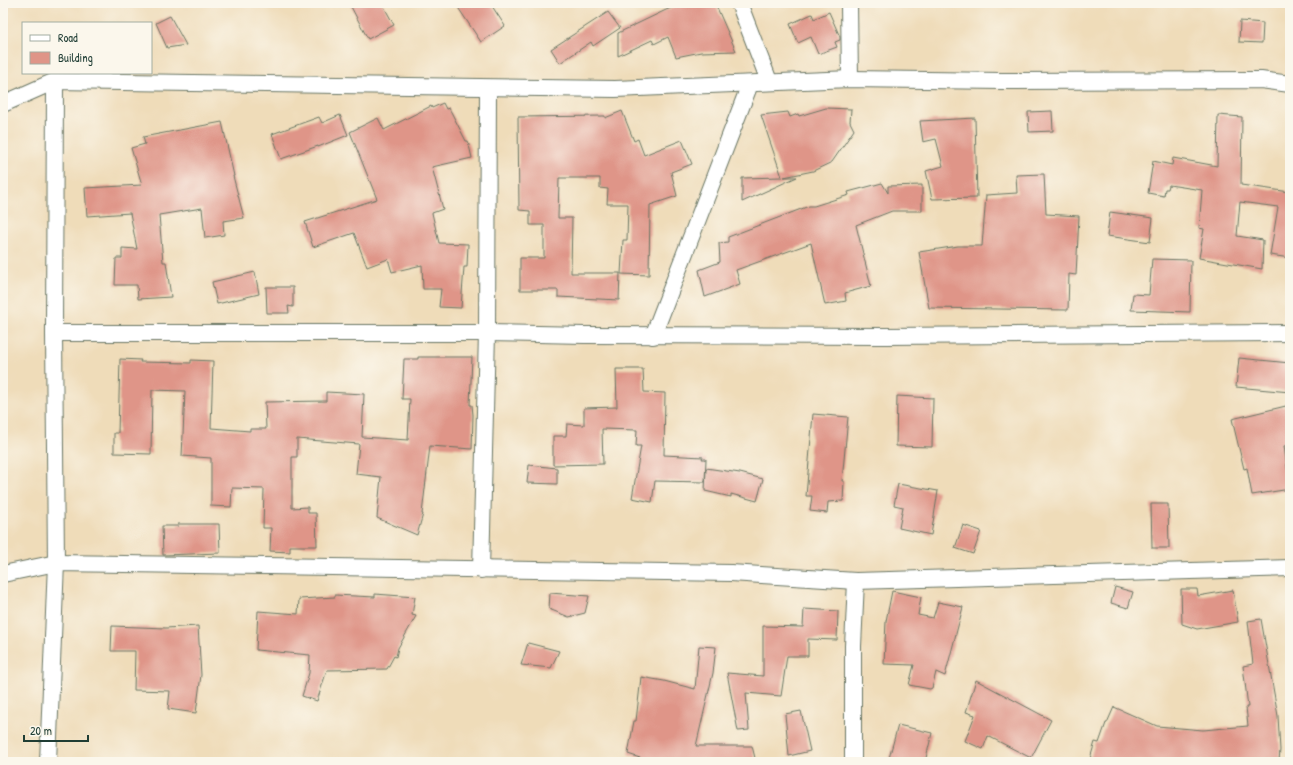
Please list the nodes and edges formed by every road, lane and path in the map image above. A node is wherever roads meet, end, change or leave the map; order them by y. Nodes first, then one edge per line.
1 (738, 3) edge
2 (849, 3) edge
3 (850, 79) junction
4 (55, 81) junction
5 (770, 81) junction
6 (750, 84) junction
7 (1290, 84) edge
8 (488, 88) junction
9 (3, 104) edge
10 (54, 333) junction
11 (487, 333) junction
12 (1290, 333) edge
13 (653, 336) junction
14 (56, 563) junction
15 (1290, 568) edge
16 (481, 570) junction
17 (3, 574) edge
18 (856, 581) junction
19 (48, 762) edge
20 (853, 762) edge

1 - 5 street
2 - 3 street
3 - 5 street
3 - 7 street
4 - 8 street
4 - 9 street
4 - 10 street
5 - 6 street
6 - 8 street
6 - 13 street
8 - 11 street
10 - 11 street
10 - 14 street
11 - 13 street
11 - 16 street
12 - 13 street
14 - 16 street
14 - 17 street
14 - 19 street
15 - 18 street
16 - 18 street
18 - 20 street

